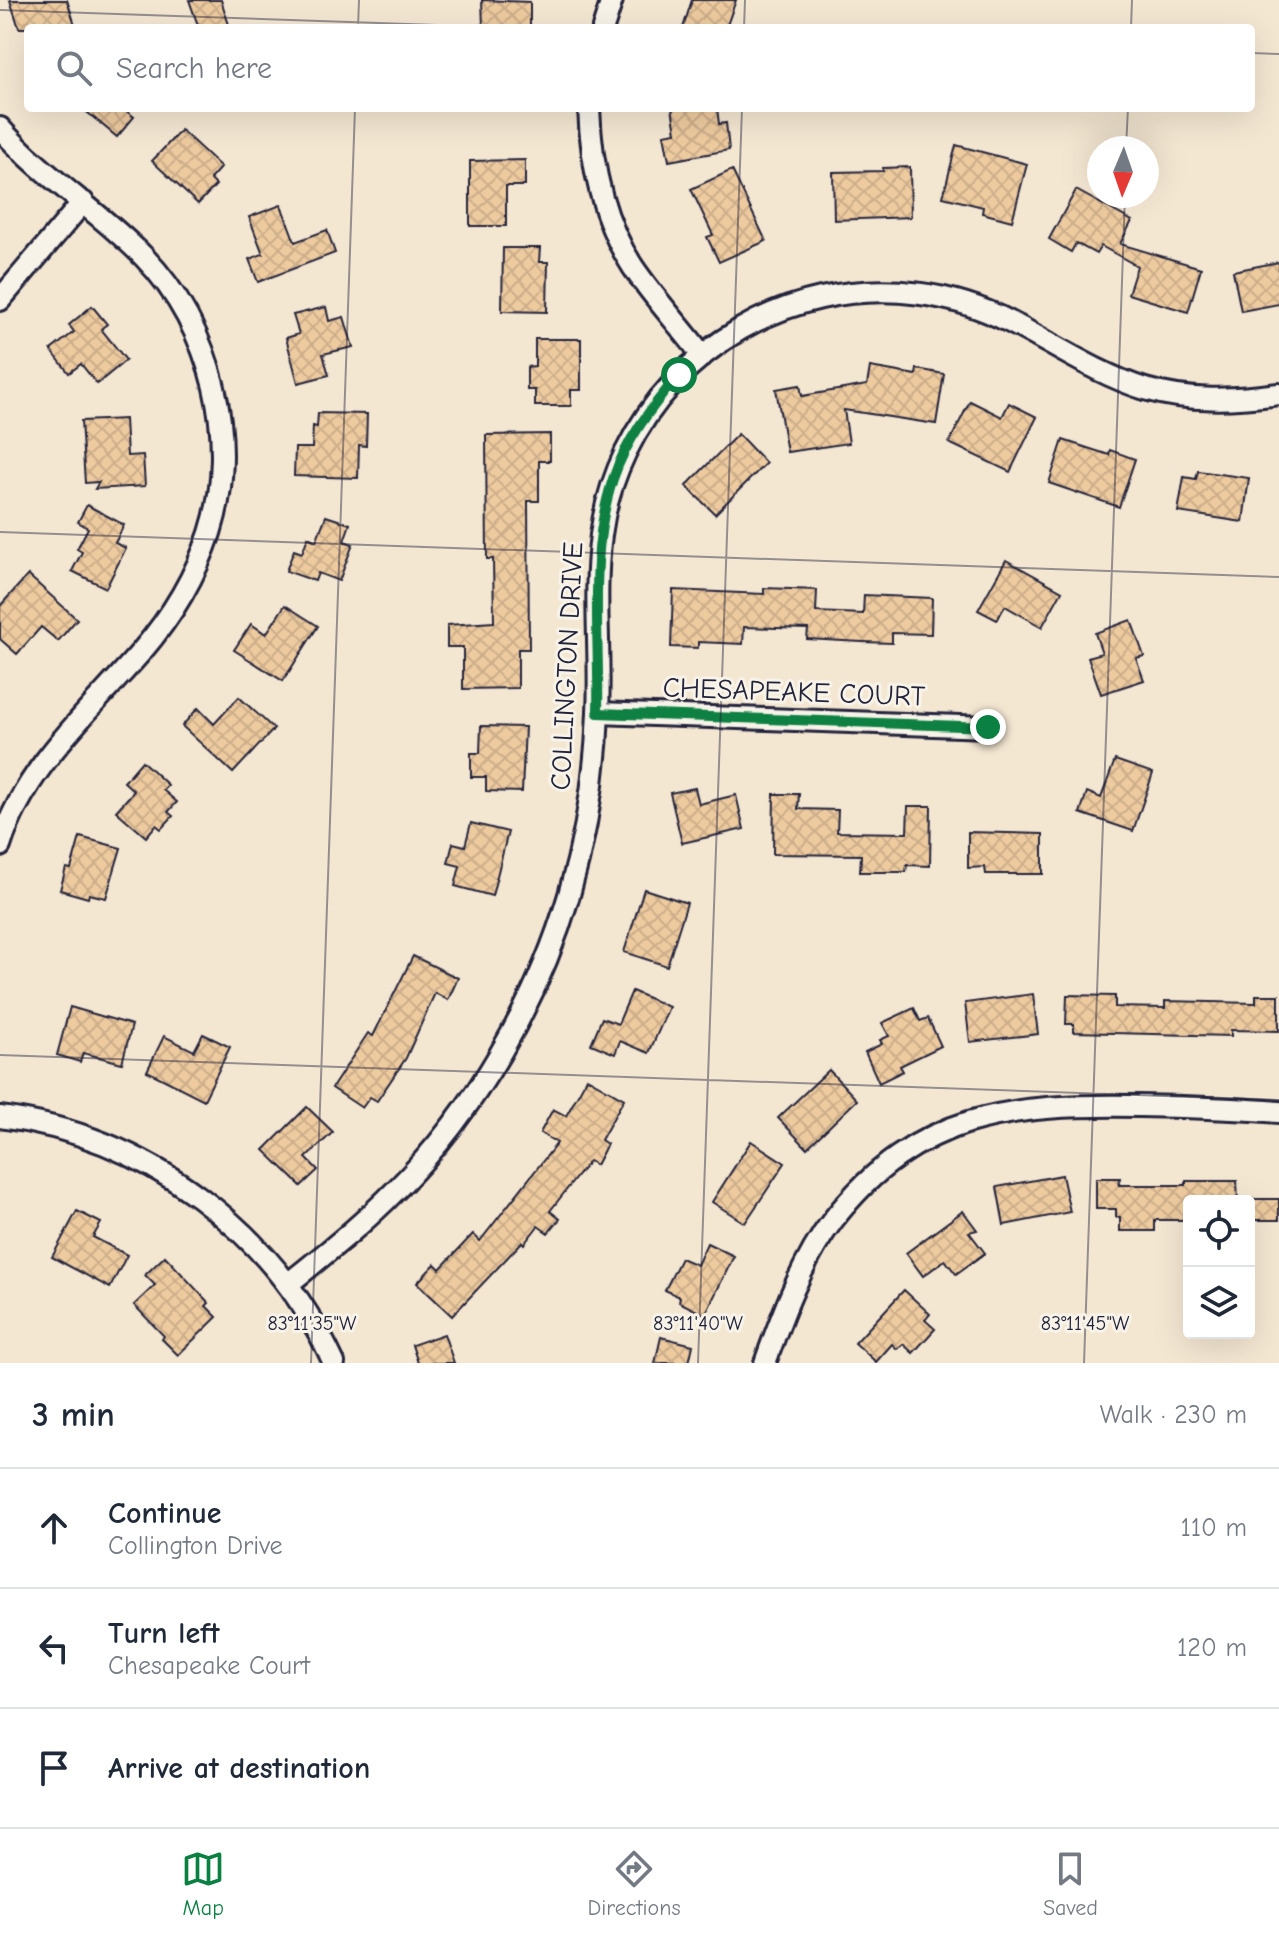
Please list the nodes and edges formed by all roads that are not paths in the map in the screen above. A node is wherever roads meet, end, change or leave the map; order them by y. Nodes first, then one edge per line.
1 (612, 0) edge
2 (604, 24) edge
3 (589, 112) edge
4 (0, 128) edge
5 (83, 202) junction
6 (0, 300) edge
7 (702, 355) junction
8 (1279, 394) edge
9 (598, 713) junction
10 (988, 727) dead end
11 (0, 846) edge
12 (1279, 1112) edge
13 (0, 1117) edge
14 (288, 1284) junction
15 (334, 1363) edge
16 (765, 1363) edge

1 - 2 street
3 - 7 street
4 - 5 street
5 - 6 street
5 - 11 street
7 - 8 street, COLLINGTON DRIVE
7 - 9 street, COLLINGTON DRIVE
9 - 10 street, CHESAPEAKE COURT
9 - 14 street, COLLINGTON DRIVE
12 - 16 street
13 - 14 street
14 - 15 street

